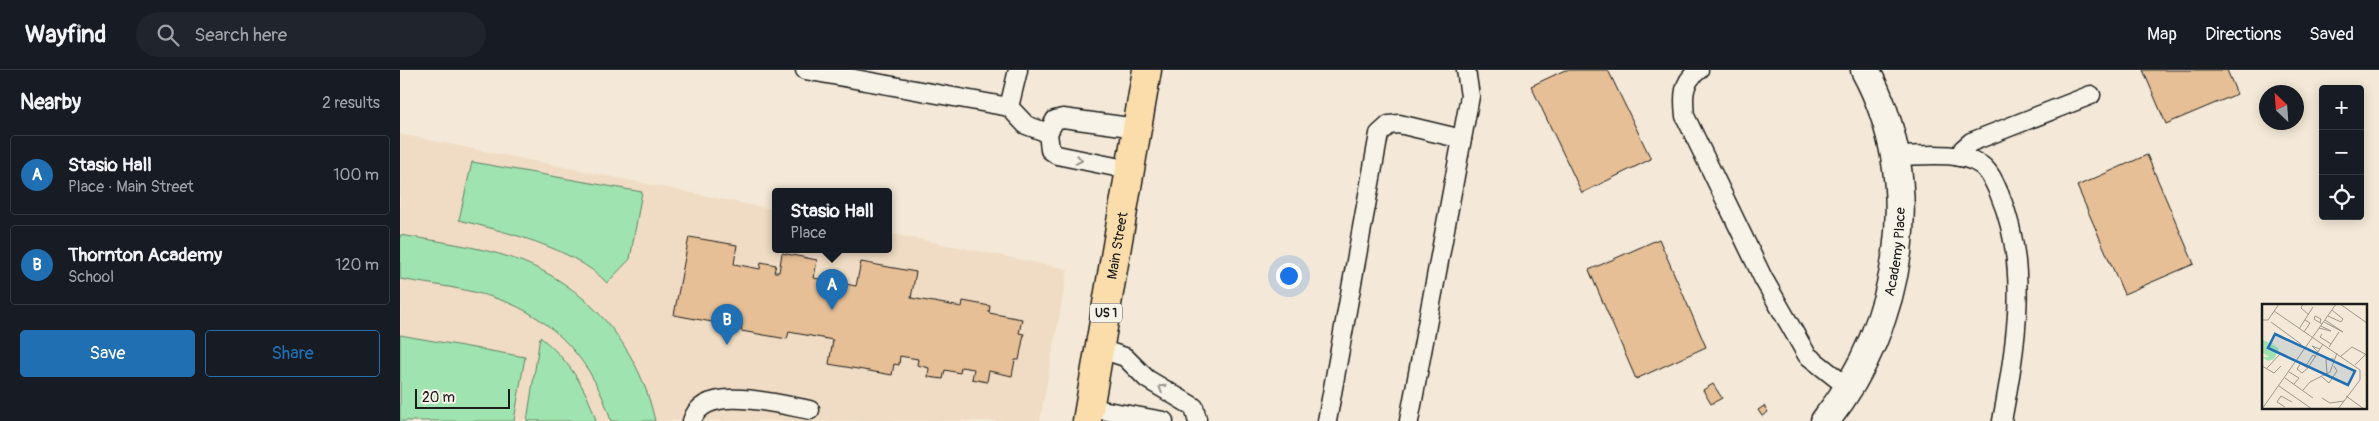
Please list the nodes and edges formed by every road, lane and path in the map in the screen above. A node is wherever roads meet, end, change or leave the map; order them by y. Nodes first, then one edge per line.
1 (805, 70) edge
2 (1018, 70) edge
3 (1147, 70) edge
4 (1466, 70) edge
5 (1699, 70) edge
6 (1865, 70) edge
7 (2091, 95) dead end
8 (1009, 107) junction
9 (1137, 128) junction
10 (1048, 133) junction
11 (1462, 139) junction
12 (1895, 156) junction
13 (1959, 157) junction
14 (1130, 170) junction
15 (1100, 349) junction
16 (1850, 388) junction
17 (810, 410) dead end
18 (1089, 415) edge
19 (1201, 420) edge
20 (692, 421) edge
21 (1164, 421) edge
22 (1326, 421) edge
23 (1409, 421) edge
24 (1825, 421) edge
25 (2002, 421) edge

1 - 8 lane
2 - 8 lane
3 - 9 main road, Main Street / US 1
4 - 11 lane
5 - 16 lane
6 - 12 street, Academy Place
7 - 13 lane
8 - 10 lane
9 - 10 lane
9 - 14 main road, Main Street / US 1
10 -> 14 lane
11 - 22 lane
11 - 23 lane
12 - 13 lane
12 - 16 street, Academy Place
13 - 25 lane
14 - 15 main road, Main Street / US 1
15 - 18 main road, Main Street / US 1
19 -> 15 lane
16 - 24 street, Academy Place
17 - 20 lane
18 - 21 lane

